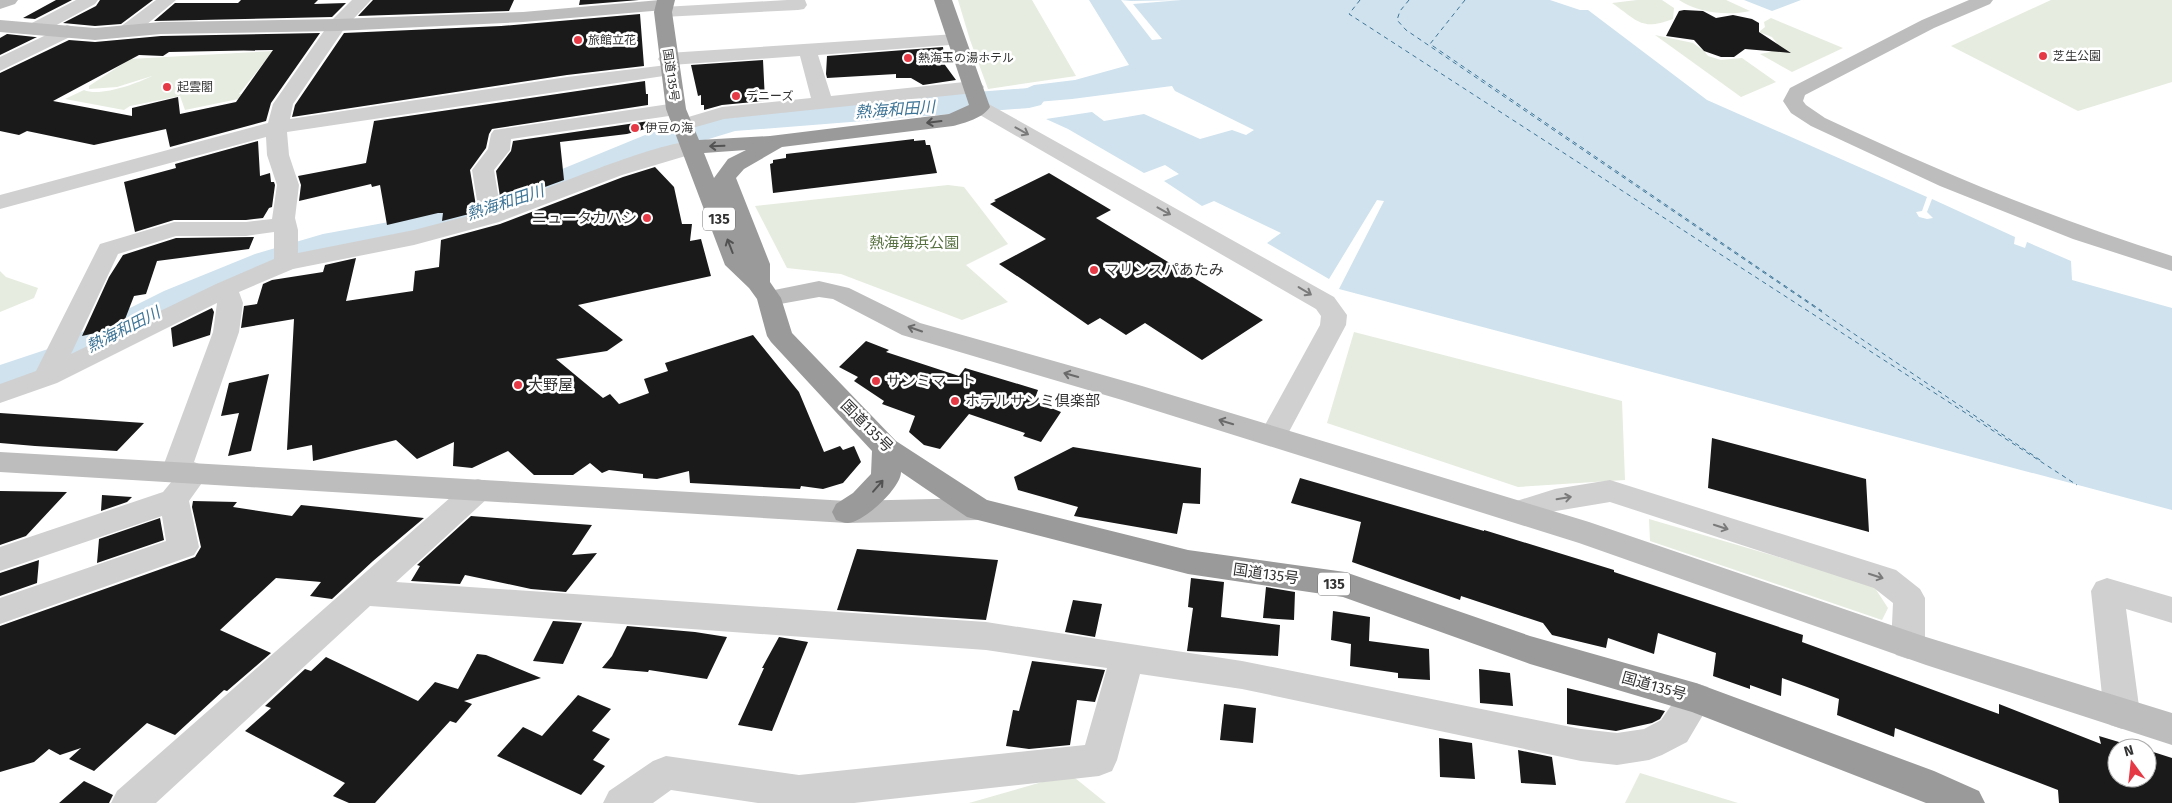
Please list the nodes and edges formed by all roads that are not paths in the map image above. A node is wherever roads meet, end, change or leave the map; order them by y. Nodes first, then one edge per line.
1 (9, 0) edge
2 (89, 0) edge
3 (167, 0) edge
4 (362, 0) edge
5 (796, 0) edge
6 (943, 0) edge
7 (1984, 0) edge
8 (0, 4) edge
9 (664, 6) edge
10 (336, 25) junction
11 (0, 26) edge
12 (35, 29) junction
13 (67, 31) junction
14 (127, 31) junction
15 (956, 40) junction
16 (807, 49) junction
17 (0, 65) edge
18 (669, 65) junction
19 (977, 97) junction
20 (823, 103) junction
21 (279, 127) junction
22 (683, 127) junction
23 (778, 141) junction
24 (0, 202) edge
25 (490, 212) junction
26 (284, 224) junction
27 (286, 263) junction
28 (2172, 264) edge
29 (225, 288) junction
30 (764, 290) junction
31 (47, 377) junction
32 (0, 394) edge
33 (1273, 436) junction
34 (886, 448) junction
35 (0, 462) edge
36 (181, 482) junction
37 (478, 490) junction
38 (978, 509) junction
39 (847, 512) junction
40 (1518, 512) junction
41 (0, 559) edge
42 (362, 593) junction
43 (2172, 610) edge
44 (0, 611) edge
45 (1908, 645) junction
46 (1127, 658) junction
47 (1696, 698) junction
48 (2122, 714) junction
49 (2172, 729) edge
50 (130, 803) edge
51 (622, 803) edge
52 (1966, 803) edge

1 - 8 street
2 - 12 street
3 - 14 street
4 - 10 street
5 - 9 street
6 - 15 highway
7 - 28 street
9 - 10 street
9 - 18 highway, 国道135号 / 135
10 - 14 street
10 - 21 street
11 - 12 street
12 - 13 street
13 - 14 street
13 - 17 street
15 - 16 street
15 - 19 highway
16 - 18 street
16 - 20 street
18 - 21 street
18 - 22 highway, 国道135号 / 135
19 - 20 street
19 -> 23 highway, 国道135号 / 135
19 -> 33 street
20 - 22 street
21 - 24 street
21 - 26 street
23 -> 22 highway, 国道135号 / 135
22 - 25 street
22 - 25 street
30 -> 22 highway, 国道135号 / 135
23 - 30 highway, 国道135号 / 135
25 - 27 street
26 - 27 street
26 - 31 street
27 - 29 street
29 - 31 street
29 - 36 street
33 -> 30 street
30 - 34 highway, 国道135号 / 135
31 - 32 street
33 - 40 street
34 - 38 highway, 国道135号 / 135
39 -> 34 highway
35 - 36 street
36 - 37 street
36 - 41 street
36 - 44 street
37 - 39 street
37 - 42 street
38 - 39 street
38 - 47 highway, 国道135号 / 135
40 - 45 street
40 -> 45 street
42 - 46 street
42 - 50 street
43 - 48 street
45 - 48 street
46 - 47 street
46 - 51 street
47 - 52 highway, 国道135号 / 135
48 - 49 street

